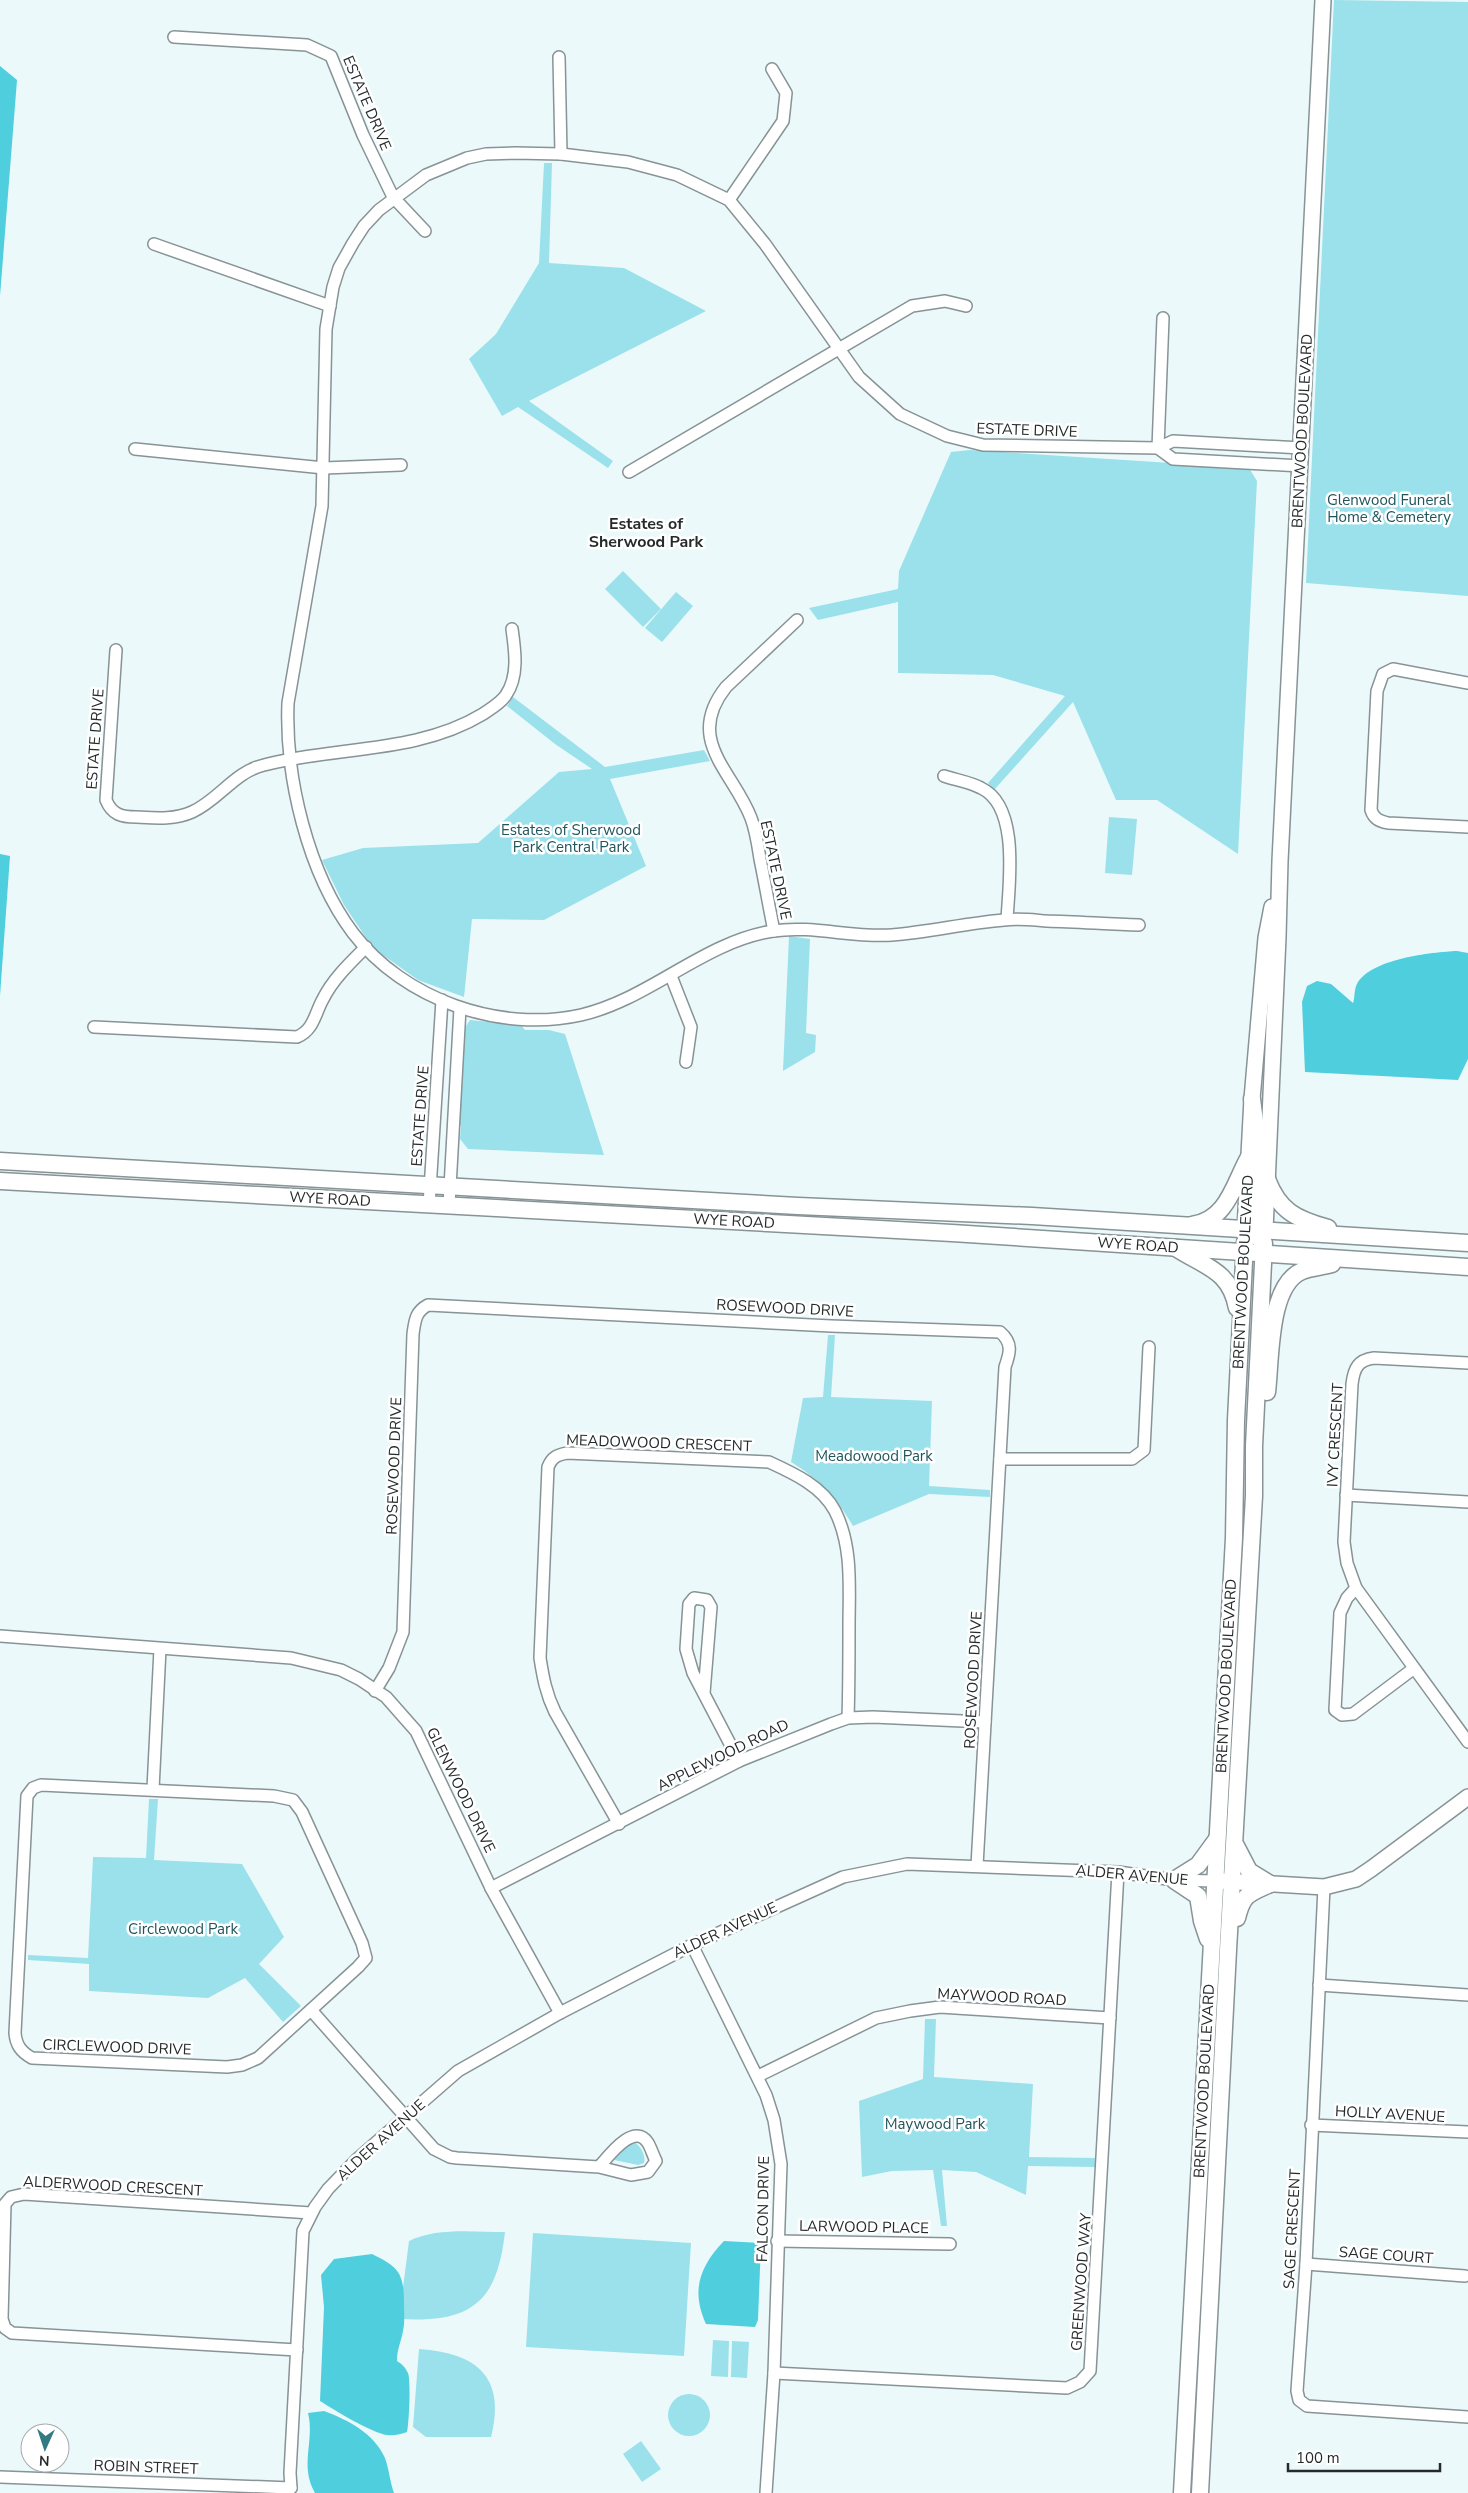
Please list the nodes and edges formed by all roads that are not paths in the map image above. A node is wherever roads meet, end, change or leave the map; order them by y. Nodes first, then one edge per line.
1 (1323, 0) edge
2 (174, 37) dead end
3 (559, 57) dead end
4 (772, 69) dead end
5 (561, 154) junction
6 (393, 197) junction
7 (730, 200) junction
8 (425, 231) dead end
9 (154, 244) dead end
10 (330, 306) junction
11 (966, 306) dead end
12 (1164, 318) dead end
13 (841, 350) junction
14 (1158, 448) junction
15 (1301, 448) junction
16 (135, 449) dead end
17 (401, 465) dead end
18 (1300, 466) junction
19 (324, 468) junction
20 (629, 472) dead end
21 (796, 620) dead end
22 (512, 629) dead end
23 (116, 650) dead end
24 (1468, 683) edge
25 (291, 758) junction
26 (944, 776) dead end
27 (1468, 827) edge
28 (1280, 861) junction
29 (1007, 919) junction
30 (1139, 925) dead end
31 (774, 931) junction
32 (366, 947) junction
33 (671, 976) junction
34 (442, 1000) junction
35 (460, 1008) junction
36 (94, 1027) dead end
37 (686, 1062) dead end
38 (1252, 1099) junction
39 (1248, 1157) junction
40 (0, 1160) edge
41 (1267, 1179) junction
42 (0, 1181) edge
43 (430, 1185) junction
44 (450, 1186) junction
45 (429, 1204) junction
46 (449, 1205) junction
47 (1174, 1226) junction
48 (1256, 1230) junction
49 (1349, 1236) junction
50 (1468, 1243) edge
51 (1174, 1247) junction
52 (1245, 1252) junction
53 (1264, 1254) junction
54 (1347, 1260) junction
55 (1468, 1267) edge
56 (1240, 1328) junction
57 (1149, 1347) dead end
58 (1468, 1363) edge
59 (1000, 1459) junction
60 (1346, 1495) junction
61 (1254, 1496) junction
62 (1468, 1502) edge
63 (1356, 1588) junction
64 (0, 1636) edge
65 (160, 1650) junction
66 (1413, 1669) junction
67 (375, 1690) junction
68 (704, 1693) junction
69 (848, 1718) junction
70 (985, 1722) junction
71 (1468, 1742) edge
72 (739, 1761) junction
73 (153, 1790) junction
74 (1468, 1797) edge
75 (619, 1824) junction
76 (1217, 1839) junction
77 (1235, 1844) junction
78 (977, 1866) junction
79 (1118, 1872) junction
80 (1174, 1880) junction
81 (1215, 1881) junction
82 (1234, 1882) junction
83 (1270, 1884) junction
84 (1324, 1887) junction
85 (492, 1888) junction
86 (692, 1945) junction
87 (1230, 1947) junction
88 (1211, 1948) junction
89 (1319, 1985) junction
90 (1468, 1995) edge
91 (311, 2010) junction
92 (560, 2013) junction
93 (1110, 2018) junction
94 (758, 2076) junction
95 (406, 2118) junction
96 (1311, 2125) junction
97 (1468, 2132) edge
98 (599, 2167) junction
99 (312, 2213) junction
100 (777, 2241) junction
101 (950, 2244) dead end
102 (1306, 2264) junction
103 (1465, 2276) dead end
104 (297, 2350) junction
105 (774, 2373) junction
106 (1468, 2417) edge
107 (0, 2477) edge
108 (133, 2481) junction
109 (293, 2491) edge
110 (132, 2493) edge
111 (766, 2493) edge
112 (1182, 2493) edge
113 (1200, 2493) edge

1 - 15 street, BRENTWOOD BOULEVARD
2 - 6 street, ESTATE DRIVE
3 - 5 street
4 - 7 street
5 - 6 street, ESTATE DRIVE
5 - 7 street, ESTATE DRIVE
6 - 8 street, ESTATE DRIVE
6 - 10 street, ESTATE DRIVE
7 - 13 street, ESTATE DRIVE
9 - 10 street
10 - 19 street, ESTATE DRIVE
11 - 13 street
12 - 14 street
13 - 14 street, ESTATE DRIVE
13 - 20 street
14 - 15 street, ESTATE DRIVE
14 - 18 street, ESTATE DRIVE
15 - 18 street, BRENTWOOD BOULEVARD
16 - 19 street
17 - 19 street
18 - 28 street, BRENTWOOD BOULEVARD
19 - 25 street, ESTATE DRIVE
21 - 31 street, ESTATE DRIVE
22 - 25 street, ESTATE DRIVE
23 - 25 street, ESTATE DRIVE
24 - 27 street
25 - 32 street, ESTATE DRIVE
26 - 29 street
28 - 38 street, BRENTWOOD BOULEVARD
28 - 41 street, BRENTWOOD BOULEVARD
29 - 30 street, ESTATE DRIVE
29 - 31 street, ESTATE DRIVE
31 - 33 street, ESTATE DRIVE
32 - 34 street, ESTATE DRIVE
32 - 36 street
33 - 35 street, ESTATE DRIVE
33 - 37 street
34 - 35 street, ESTATE DRIVE
34 - 43 street, ESTATE DRIVE
35 - 44 street
38 - 39 street, BRENTWOOD BOULEVARD
38 - 48 main road
39 - 47 main road
39 - 48 street, BRENTWOOD BOULEVARD
40 - 43 main road, WYE ROAD
41 - 48 street, BRENTWOOD BOULEVARD
41 - 49 main road
42 - 45 main road, WYE ROAD
43 - 44 main road, WYE ROAD
43 - 45 street, ESTATE DRIVE
44 - 46 street
44 - 47 main road, WYE ROAD
45 - 46 main road, WYE ROAD
46 - 51 main road, WYE ROAD
47 - 48 main road, WYE ROAD
48 - 49 main road, WYE ROAD
48 - 52 main road, BRENTWOOD BOULEVARD
48 - 53 main road, BRENTWOOD BOULEVARD
49 - 50 main road, WYE ROAD
51 - 52 main road, WYE ROAD
51 - 56 main road
52 - 53 main road, WYE ROAD
52 - 56 main road, BRENTWOOD BOULEVARD
53 - 54 main road, WYE ROAD
53 - 61 main road, BRENTWOOD BOULEVARD
54 - 55 main road, WYE ROAD
54 - 61 main road
56 - 76 main road, BRENTWOOD BOULEVARD
57 - 59 street
58 - 60 street, IVY CRESCENT
59 - 67 street, ROSEWOOD DRIVE
59 - 70 street, ROSEWOOD DRIVE
60 - 62 street
60 - 63 street, IVY CRESCENT
61 - 77 main road, BRENTWOOD BOULEVARD
63 - 66 street, IVY CRESCENT
63 - 66 street
64 - 65 street, GLENWOOD DRIVE
65 - 67 street, GLENWOOD DRIVE
65 - 73 street
66 - 71 street, IVY CRESCENT
67 - 85 street, GLENWOOD DRIVE
68 - 68 street
68 - 72 street
69 - 70 street, APPLEWOOD ROAD
69 - 72 street, APPLEWOOD ROAD
69 - 75 street, MEADOWOOD CRESCENT
70 - 78 street, ROSEWOOD DRIVE
72 - 75 street, APPLEWOOD ROAD
73 - 91 street, CIRCLEWOOD DRIVE
73 - 91 street, CIRCLEWOOD DRIVE
74 - 84 street, ALDER AVENUE
75 - 85 street, APPLEWOOD ROAD
76 - 80 main road
76 - 81 main road, BRENTWOOD BOULEVARD
77 - 82 main road, BRENTWOOD BOULEVARD
77 - 83 main road
78 - 79 street, ALDER AVENUE
78 - 86 street, ALDER AVENUE
79 - 80 street, ALDER AVENUE
79 - 93 street, GREENWOOD WAY
80 - 81 street, ALDER AVENUE
80 - 88 main road
81 - 82 street, ALDER AVENUE
81 - 88 main road, BRENTWOOD BOULEVARD
82 - 83 street, ALDER AVENUE
82 - 87 main road, BRENTWOOD BOULEVARD
83 - 84 street, ALDER AVENUE
83 - 87 main road
84 - 89 street, SAGE CRESCENT
85 - 92 street, GLENWOOD DRIVE
86 - 92 street, ALDER AVENUE
86 - 94 street, FALCON DRIVE
87 - 113 main road, BRENTWOOD BOULEVARD
88 - 112 main road, BRENTWOOD BOULEVARD
89 - 90 street
89 - 96 street, SAGE CRESCENT
91 - 95 street
92 - 95 street, ALDER AVENUE
93 - 94 street, MAYWOOD ROAD
93 - 105 street, GREENWOOD WAY
94 - 100 street, FALCON DRIVE
95 - 98 street
95 - 99 street, ALDER AVENUE
96 - 97 street, HOLLY AVENUE
96 - 102 street, SAGE CRESCENT
98 - 98 street
99 - 104 street, ALDER AVENUE
99 - 104 street, ALDERWOOD CRESCENT
100 - 101 street, LARWOOD PLACE
100 - 105 street, FALCON DRIVE
102 - 103 street, SAGE COURT
102 - 106 street, SAGE CRESCENT
104 - 109 street, ALDER AVENUE
105 - 111 street, FALCON DRIVE
107 - 108 street, ROBIN STREET
108 - 109 street, ROBIN STREET
108 - 110 street

